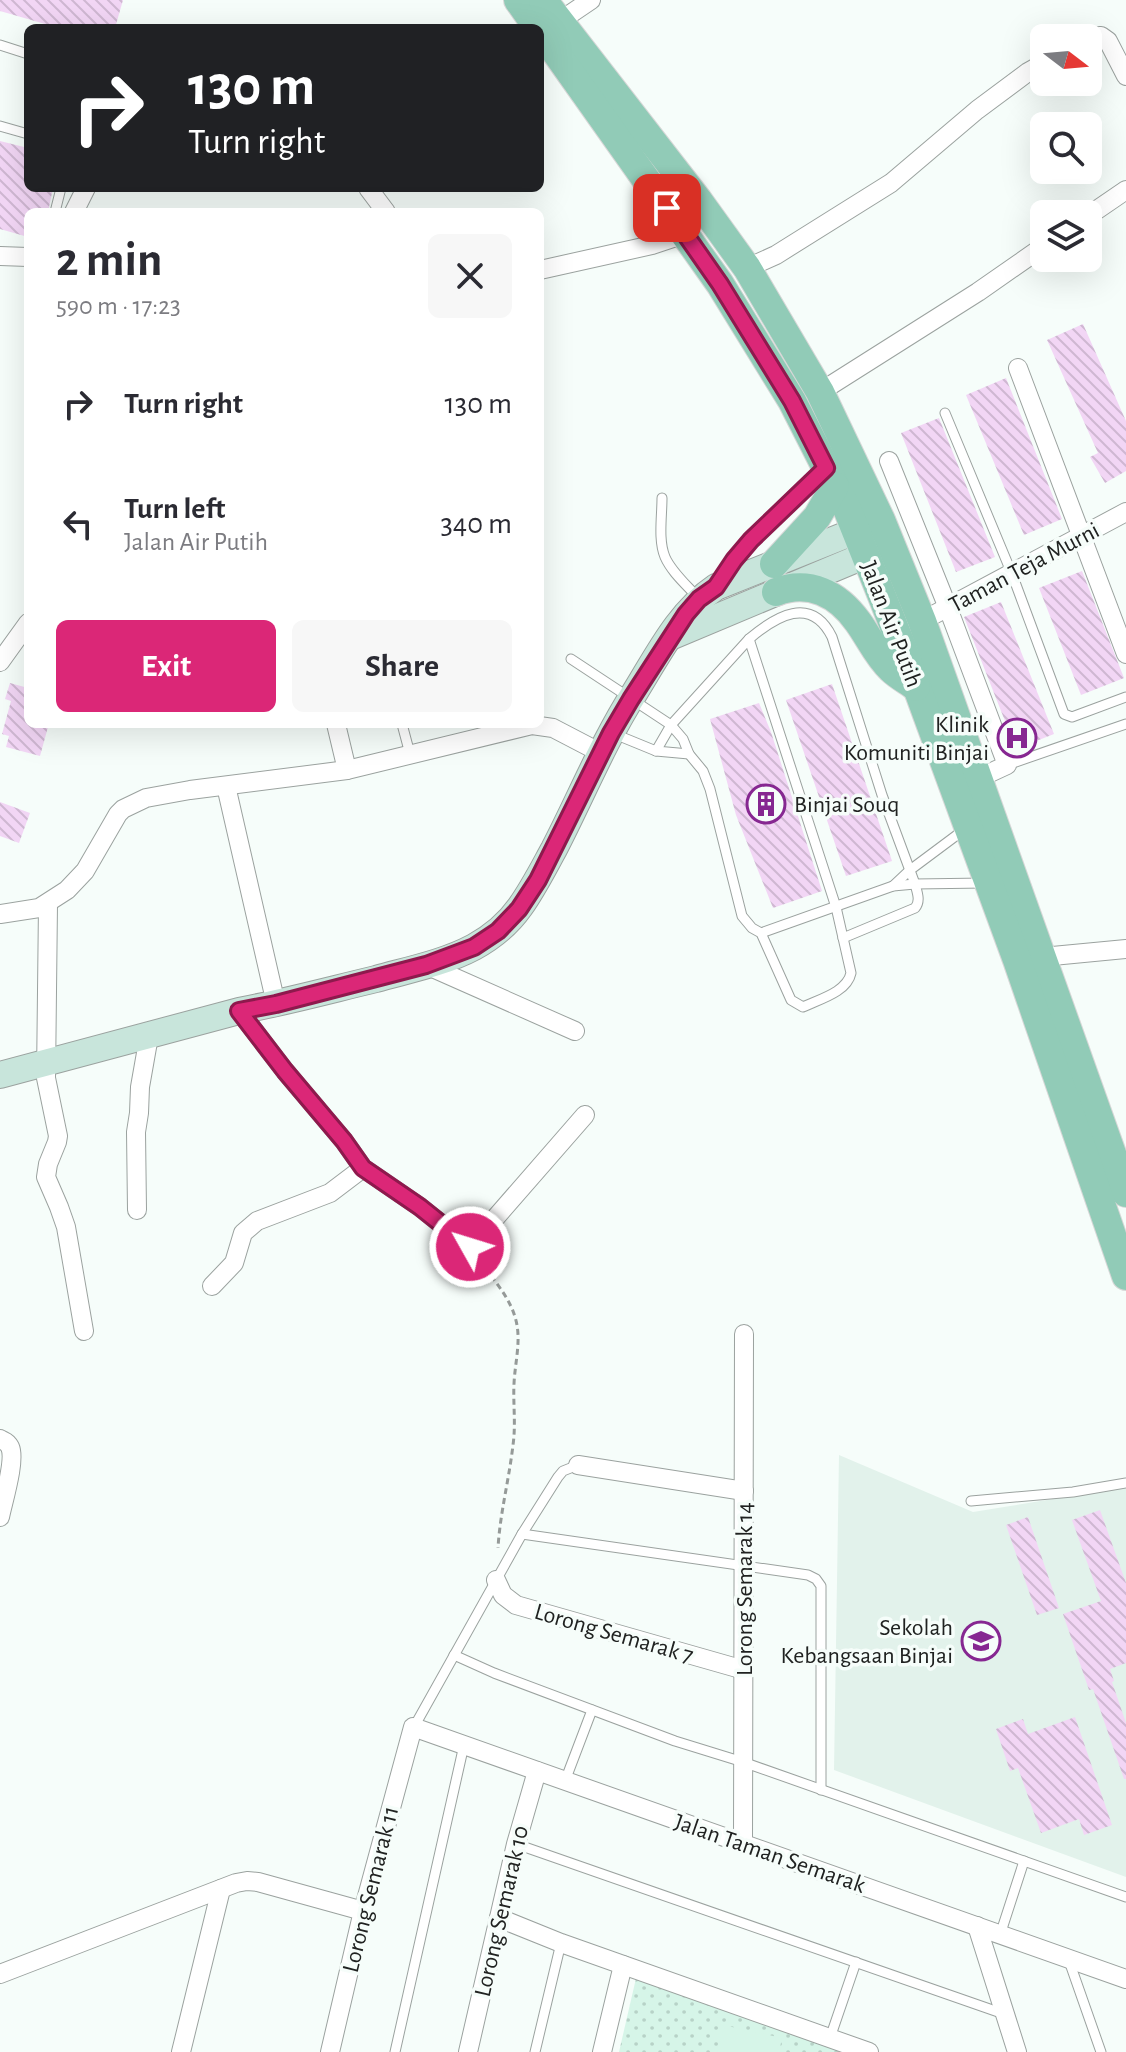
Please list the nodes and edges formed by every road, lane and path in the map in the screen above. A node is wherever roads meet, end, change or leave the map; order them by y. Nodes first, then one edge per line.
1 (518, 0) edge
2 (591, 0) edge
3 (545, 20) edge
4 (1102, 37) edge
5 (0, 45) edge
6 (24, 53) edge
7 (1030, 71) edge
8 (1126, 76) edge
9 (0, 126) edge
10 (24, 133) edge
11 (1126, 190) edge
12 (1102, 206) edge
13 (685, 234) junction
14 (0, 256) edge
15 (1030, 256) edge
16 (24, 257) edge
17 (747, 268) junction
18 (544, 269) edge
19 (1018, 368) dead end
20 (820, 392) junction
21 (945, 413) dead end
22 (889, 461) dead end
23 (831, 477) junction
24 (662, 498) dead end
25 (1126, 512) edge
26 (1082, 536) junction
27 (874, 538) junction
28 (774, 564) junction
29 (1012, 574) junction
30 (776, 592) junction
31 (708, 593) junction
32 (948, 608) junction
33 (1120, 619) edge
34 (922, 621) junction
35 (24, 628) edge
36 (670, 637) junction
37 (749, 639) junction
38 (4, 651) edge
39 (1126, 654) edge
40 (571, 659) dead end
41 (917, 688) junction
42 (1126, 697) edge
43 (631, 699) junction
44 (1126, 724) edge
45 (671, 725) junction
46 (544, 726) edge
47 (337, 728) edge
48 (403, 728) edge
49 (503, 728) edge
50 (465, 732) edge
51 (606, 743) junction
52 (656, 751) junction
53 (410, 754) junction
54 (689, 754) junction
55 (1007, 765) junction
56 (347, 770) junction
57 (979, 778) junction
58 (226, 786) junction
59 (968, 827) junction
60 (910, 870) junction
61 (989, 883) junction
62 (915, 884) junction
63 (893, 886) junction
64 (48, 904) junction
65 (836, 907) junction
66 (0, 914) edge
67 (761, 933) junction
68 (843, 938) junction
69 (1126, 949) edge
70 (1042, 957) junction
71 (426, 965) junction
72 (276, 1004) junction
73 (239, 1011) junction
74 (575, 1031) dead end
75 (149, 1036) junction
76 (46, 1063) junction
77 (0, 1075) edge
78 (585, 1115) dead end
79 (1120, 1160) edge
80 (1086, 1161) junction
81 (363, 1168) junction
82 (1126, 1193) edge
83 (137, 1210) dead end
84 (470, 1247) junction
85 (1126, 1276) edge
86 (212, 1286) dead end
87 (84, 1331) dead end
88 (744, 1334) dead end
89 (0, 1439) edge
90 (578, 1465) joint
91 (1126, 1483) edge
92 (744, 1491) junction
93 (971, 1501) dead end
94 (0, 1517) edge
95 (522, 1534) junction
96 (744, 1567) junction
97 (496, 1580) junction
98 (454, 1655) junction
99 (744, 1670) junction
100 (592, 1710) junction
101 (413, 1727) junction
102 (464, 1745) junction
103 (743, 1762) junction
104 (537, 1771) junction
105 (565, 1781) junction
106 (821, 1790) junction
107 (516, 1844) junction
108 (743, 1844) junction
109 (1024, 1861) junction
110 (221, 1889) junction
111 (1126, 1897) edge
112 (363, 1911) junction
113 (499, 1918) junction
114 (977, 1926) junction
115 (1000, 1935) junction
116 (561, 1943) junction
117 (1068, 1958) junction
118 (856, 1962) junction
119 (623, 1965) junction
120 (0, 1974) edge
121 (1126, 1979) edge
122 (1004, 2014) junction
123 (830, 2038) junction
124 (181, 2052) edge
125 (330, 2052) edge
126 (395, 2052) edge
127 (468, 2052) edge
128 (535, 2052) edge
129 (602, 2052) edge
130 (869, 2052) edge
131 (1017, 2052) edge
132 (1101, 2052) edge

1 - 3 main road, Jalan Air Putih
2 - 3 street
3 - 13 main road, Jalan Air Putih
3 - 17 main road, Jalan Air Putih
4 - 8 street
5 - 6 lane
7 - 17 street
9 - 10 lane
11 - 12 street
13 - 18 street
13 - 23 main road, Jalan Air Putih
14 - 16 street
15 - 20 street
17 - 20 main road, Jalan Air Putih
19 - 26 street
20 - 27 main road, Jalan Air Putih
21 - 29 lane
22 - 32 street
23 - 27 main road, Jalan Air Putih
23 - 28 main road
23 - 31 lane
24 - 31 lane
25 - 26 street, Taman Teja Murni
26 - 29 street, Taman Teja Murni
26 - 33 street
27 - 28 street
27 - 30 street
27 - 34 main road, Jalan Air Putih
27 - 41 main road, Jalan Air Putih
28 - 31 street
29 - 32 street, Taman Teja Murni
29 - 42 lane
30 - 36 street
30 - 41 main road
31 - 36 street
32 - 34 street, Taman Teja Murni
32 - 55 street
33 - 39 street
34 - 57 main road, Jalan Air Putih
35 - 38 street
36 - 43 street
37 - 45 lane
37 - 60 lane
37 - 65 lane
40 - 43 lane
41 - 59 main road, Jalan Air Putih
43 - 45 lane
43 - 51 street
44 - 55 lane
45 - 52 lane
45 - 54 lane
46 - 51 street
47 - 56 street
48 - 53 lane
49 - 50 street
50 - 53 street
51 - 52 lane
51 - 71 street
52 - 54 lane
53 - 56 street
54 - 67 lane
55 - 57 street
56 - 58 street
57 - 70 main road, Jalan Air Putih
58 - 64 street
58 - 72 street
59 - 60 lane
59 - 61 main road, Jalan Air Putih
60 - 62 lane
60 - 63 lane
61 - 62 lane
61 - 80 main road, Jalan Air Putih
62 - 63 lane
62 - 68 lane
63 - 65 lane
64 - 66 street
64 - 76 street
65 - 67 lane
65 - 68 lane
67 - 68 lane
69 - 70 street
70 - 79 main road, Jalan Air Putih
71 - 72 street
71 - 74 street
72 - 73 street
73 - 75 street
73 - 81 street
75 - 76 street
75 - 83 street
76 - 77 street
76 - 87 street
78 - 84 street
79 - 80 street
79 - 82 main road, Jalan Air Putih
80 - 85 main road, Jalan Air Putih
81 - 84 street
81 - 86 street
84 - 97 path
88 - 92 street, Lorong Semarak 14
89 - 94 street
90 - 92 street
90 - 95 lane
91 - 93 lane
92 - 96 street, Lorong Semarak 14
95 - 96 lane
95 - 97 lane
96 - 99 street, Lorong Semarak 14
96 - 106 lane
97 - 98 lane
97 - 99 street, Lorong Semarak 7
98 - 100 lane
98 - 101 lane
99 - 103 street, Lorong Semarak 14
100 - 103 lane
100 - 105 lane
101 - 102 street, Jalan Taman Semarak
101 - 112 street, Lorong Semarak 11
102 - 104 street, Jalan Taman Semarak
102 - 126 lane
103 - 106 lane
103 - 108 street, Lorong Semarak 14
104 - 105 street, Jalan Taman Semarak
104 - 107 street, Lorong Semarak 10
105 - 108 street, Jalan Taman Semarak
106 - 109 lane
107 - 113 street, Lorong Semarak 10
107 - 118 lane
108 - 114 street, Jalan Taman Semarak
109 - 111 lane
109 - 115 lane
110 - 112 street
110 - 120 street
110 - 124 street
112 - 125 street, Lorong Semarak 11
113 - 116 street
113 - 127 street, Lorong Semarak 10
114 - 115 street, Jalan Taman Semarak
114 - 122 street
115 - 117 street, Jalan Taman Semarak
116 - 119 street
116 - 128 lane
117 - 121 street, Jalan Taman Semarak
117 - 132 lane
118 - 122 lane
118 - 123 lane
119 - 123 street
119 - 129 street
122 - 131 street
123 - 130 street

